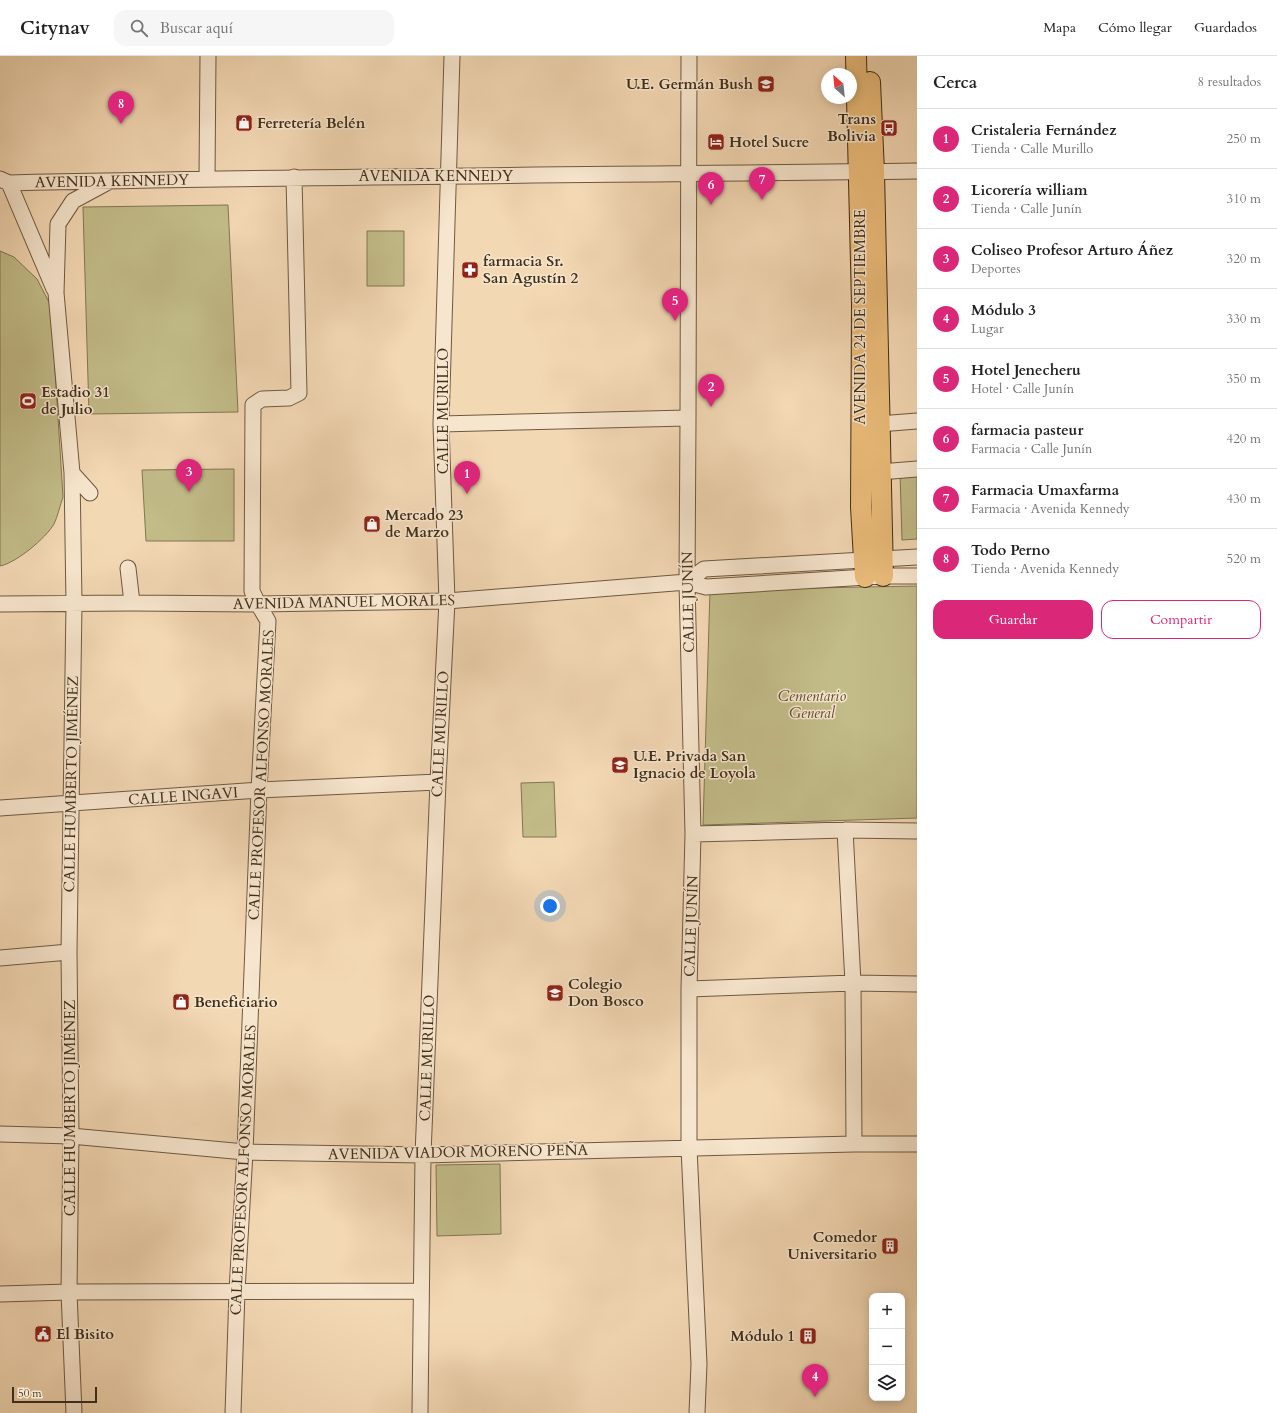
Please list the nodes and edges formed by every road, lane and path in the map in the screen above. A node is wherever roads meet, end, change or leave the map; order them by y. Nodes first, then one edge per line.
1 (208, 56) edge
2 (452, 56) edge
3 (689, 56) edge
4 (856, 56) edge
5 (870, 56) edge
6 (917, 171) edge
7 (866, 172) junction
8 (689, 174) junction
9 (447, 176) junction
10 (294, 177) junction
11 (207, 178) junction
12 (4, 181) edge
13 (110, 181) junction
14 (56, 293) junction
15 (688, 418) junction
16 (917, 421) edge
17 (441, 424) junction
18 (878, 424) junction
19 (917, 469) edge
20 (880, 472) junction
21 (72, 473) junction
22 (90, 493) dead end
23 (917, 557) edge
24 (128, 568) dead end
25 (874, 568) junction
26 (917, 576) edge
27 (687, 582) junction
28 (447, 601) junction
29 (74, 603) junction
30 (132, 603) junction
31 (0, 604) edge
32 (258, 604) junction
33 (438, 782) junction
34 (259, 790) junction
35 (70, 803) junction
36 (0, 808) edge
37 (845, 830) junction
38 (917, 831) edge
39 (694, 834) junction
40 (69, 952) junction
41 (0, 958) edge
42 (853, 983) junction
43 (917, 984) edge
44 (689, 989) junction
45 (0, 1134) edge
46 (72, 1136) junction
47 (854, 1144) junction
48 (917, 1144) edge
49 (689, 1148) junction
50 (245, 1152) junction
51 (423, 1155) junction
52 (237, 1291) junction
53 (421, 1291) junction
54 (69, 1292) junction
55 (0, 1294) edge
56 (74, 1413) edge
57 (233, 1413) edge
58 (420, 1413) edge
59 (697, 1413) edge

1 - 11 street
2 - 9 street, CALLE MURILLO
3 - 8 street, CALLE JUNÍN
4 - 7 main road, AVENIDA 24 DE SEPTIEMBRE
5 - 7 main road, AVENIDA 24 DE SEPTIEMBRE
6 - 7 street, AVENIDA KENNEDY
7 - 8 street, AVENIDA KENNEDY
7 - 18 main road, AVENIDA 24 DE SEPTIEMBRE
7 - 25 main road, AVENIDA 24 DE SEPTIEMBRE
8 - 9 street, AVENIDA KENNEDY
8 - 15 street, CALLE JUNÍN
9 - 10 street, AVENIDA KENNEDY
9 - 17 street, CALLE MURILLO
10 - 11 street, AVENIDA KENNEDY
10 - 32 street, CALLE PROFESOR ALFONSO MORALES
11 - 13 street, AVENIDA KENNEDY
12 - 13 street, AVENIDA KENNEDY
12 - 14 street
13 - 14 street, CALLE HUMBERTO JIMÉNEZ
14 - 21 street, CALLE HUMBERTO JIMÉNEZ
15 - 17 street
15 - 27 street, CALLE JUNÍN
16 - 18 street
17 - 28 street, CALLE MURILLO
18 - 20 main road, AVENIDA 24 DE SEPTIEMBRE
19 - 20 street
20 - 25 main road, AVENIDA 24 DE SEPTIEMBRE
21 - 22 street
21 - 29 street, CALLE HUMBERTO JIMÉNEZ
23 - 25 street
24 - 30 street
25 - 26 street
25 - 27 street
27 - 28 street, AVENIDA MANUEL MORALES
27 - 39 street, CALLE JUNÍN
28 - 32 street, AVENIDA MANUEL MORALES
28 - 33 street, CALLE MURILLO
29 - 30 street, AVENIDA MANUEL MORALES
29 - 31 street, AVENIDA MANUEL MORALES
29 - 35 street, CALLE HUMBERTO JIMÉNEZ
30 - 32 street, AVENIDA MANUEL MORALES
32 - 34 street, CALLE PROFESOR ALFONSO MORALES
33 - 34 street, CALLE INGAVI
33 - 51 street, CALLE MURILLO
34 - 35 street, CALLE INGAVI
34 - 50 street, CALLE PROFESOR ALFONSO MORALES
35 - 36 street, CALLE INGAVI
35 - 40 street, CALLE HUMBERTO JIMÉNEZ
37 - 38 street
37 - 39 street
37 - 42 street
39 - 44 street, CALLE JUNÍN
40 - 41 street
40 - 46 street, CALLE HUMBERTO JIMÉNEZ
42 - 43 street
42 - 44 street
42 - 47 street
44 - 49 street, CALLE JUNÍN
45 - 46 street, AVENIDA VIADOR MORENO PEÑA
46 - 50 street, AVENIDA VIADOR MORENO PEÑA
46 - 54 street, CALLE HUMBERTO JIMÉNEZ
47 - 48 street, AVENIDA VIADOR MORENO PEÑA
47 - 49 street, AVENIDA VIADOR MORENO PEÑA
49 - 51 street, AVENIDA VIADOR MORENO PEÑA
49 - 59 street, CALLE JUNÍN
50 - 51 street, AVENIDA VIADOR MORENO PEÑA
50 - 52 street, CALLE PROFESOR ALFONSO MORALES
51 - 53 street, CALLE MURILLO
52 - 53 street
52 - 54 street
52 - 57 street, CALLE PROFESOR ALFONSO MORALES
53 - 58 street, CALLE MURILLO
54 - 55 street
54 - 56 street, CALLE HUMBERTO JIMÉNEZ

